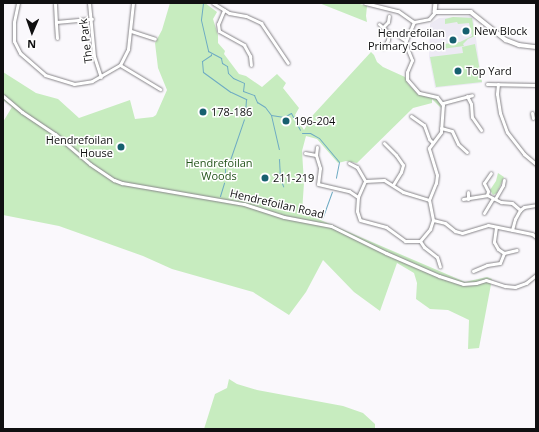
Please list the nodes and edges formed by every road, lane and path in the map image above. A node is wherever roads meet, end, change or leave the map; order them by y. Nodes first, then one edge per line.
1 (18, 3) edge
2 (89, 3) edge
3 (133, 3) edge
4 (213, 3) edge
5 (365, 3) edge
6 (436, 3) edge
7 (55, 4) edge
8 (224, 10) junction
9 (435, 12) junction
10 (389, 16) dead end
11 (92, 19) junction
12 (56, 22) junction
13 (414, 22) junction
14 (379, 24) dead end
15 (383, 28) junction
16 (130, 31) junction
17 (389, 34) junction
18 (58, 38) dead end
19 (155, 39) dead end
20 (406, 41) junction
21 (536, 47) edge
22 (383, 48) dead end
23 (288, 63) dead end
24 (120, 65) junction
25 (251, 65) dead end
26 (101, 77) junction
27 (487, 84) dead end
28 (498, 84) junction
29 (536, 85) edge
30 (160, 89) dead end
31 (472, 95) dead end
32 (3, 96) edge
33 (467, 96) junction
34 (442, 103) junction
35 (411, 116) dead end
36 (441, 128) junction
37 (481, 130) dead end
38 (432, 142) junction
39 (384, 143) dead end
40 (393, 145) dead end
41 (317, 147) dead end
42 (389, 148) junction
43 (467, 152) dead end
44 (305, 153) dead end
45 (316, 155) junction
46 (351, 163) dead end
47 (536, 164) edge
48 (491, 173) dead end
49 (504, 180) dead end
50 (365, 181) junction
51 (393, 185) junction
52 (468, 192) dead end
53 (487, 195) junction
54 (358, 197) junction
55 (494, 198) junction
56 (463, 199) dead end
57 (468, 199) junction
58 (429, 200) junction
59 (536, 205) edge
60 (520, 210) junction
61 (484, 213) dead end
62 (433, 220) junction
63 (496, 227) junction
64 (512, 230) junction
65 (536, 237) edge
66 (420, 241) junction
67 (517, 250) dead end
68 (504, 253) junction
69 (440, 261) junction
70 (444, 261) dead end
71 (440, 267) dead end
72 (481, 268) junction
73 (473, 271) dead end
74 (483, 273) dead end
75 (536, 275) edge

1 - 26 street
2 - 11 street, The Park
3 - 16 street
4 - 8 street
5 - 13 street
6 - 9 street
7 - 12 street
8 - 23 street
8 - 25 street
9 - 13 street
9 - 21 street
10 - 15 street
11 - 12 street
11 - 26 street, The Park
12 - 18 street
13 - 20 street
14 - 15 street
15 - 17 street
16 - 19 street
16 - 24 street
17 - 20 street
17 - 22 street
20 - 34 street
24 - 26 street
24 - 30 street
27 - 28 street
28 - 29 street
28 - 47 street
31 - 33 street
32 - 75 street, Hendrefoilan Road
33 - 34 street
33 - 37 street
34 - 36 street
35 - 38 street
36 - 38 street
36 - 43 street
38 - 58 street
39 - 42 street
40 - 42 street
41 - 45 street
42 - 51 street
44 - 45 street
45 - 54 street
46 - 50 street
48 - 53 street
49 - 55 street
50 - 51 street
50 - 54 street
51 - 58 street
52 - 57 street
53 - 55 street
53 - 57 street
54 - 66 street
55 - 60 street
55 - 61 street
56 - 57 street
58 - 62 street
59 - 60 street
60 - 64 street
62 - 63 street
62 - 66 street
63 - 64 street
63 - 68 street
64 - 65 street
66 - 69 street
67 - 68 street
68 - 72 street
69 - 70 street
69 - 71 street
72 - 73 street
72 - 74 street

